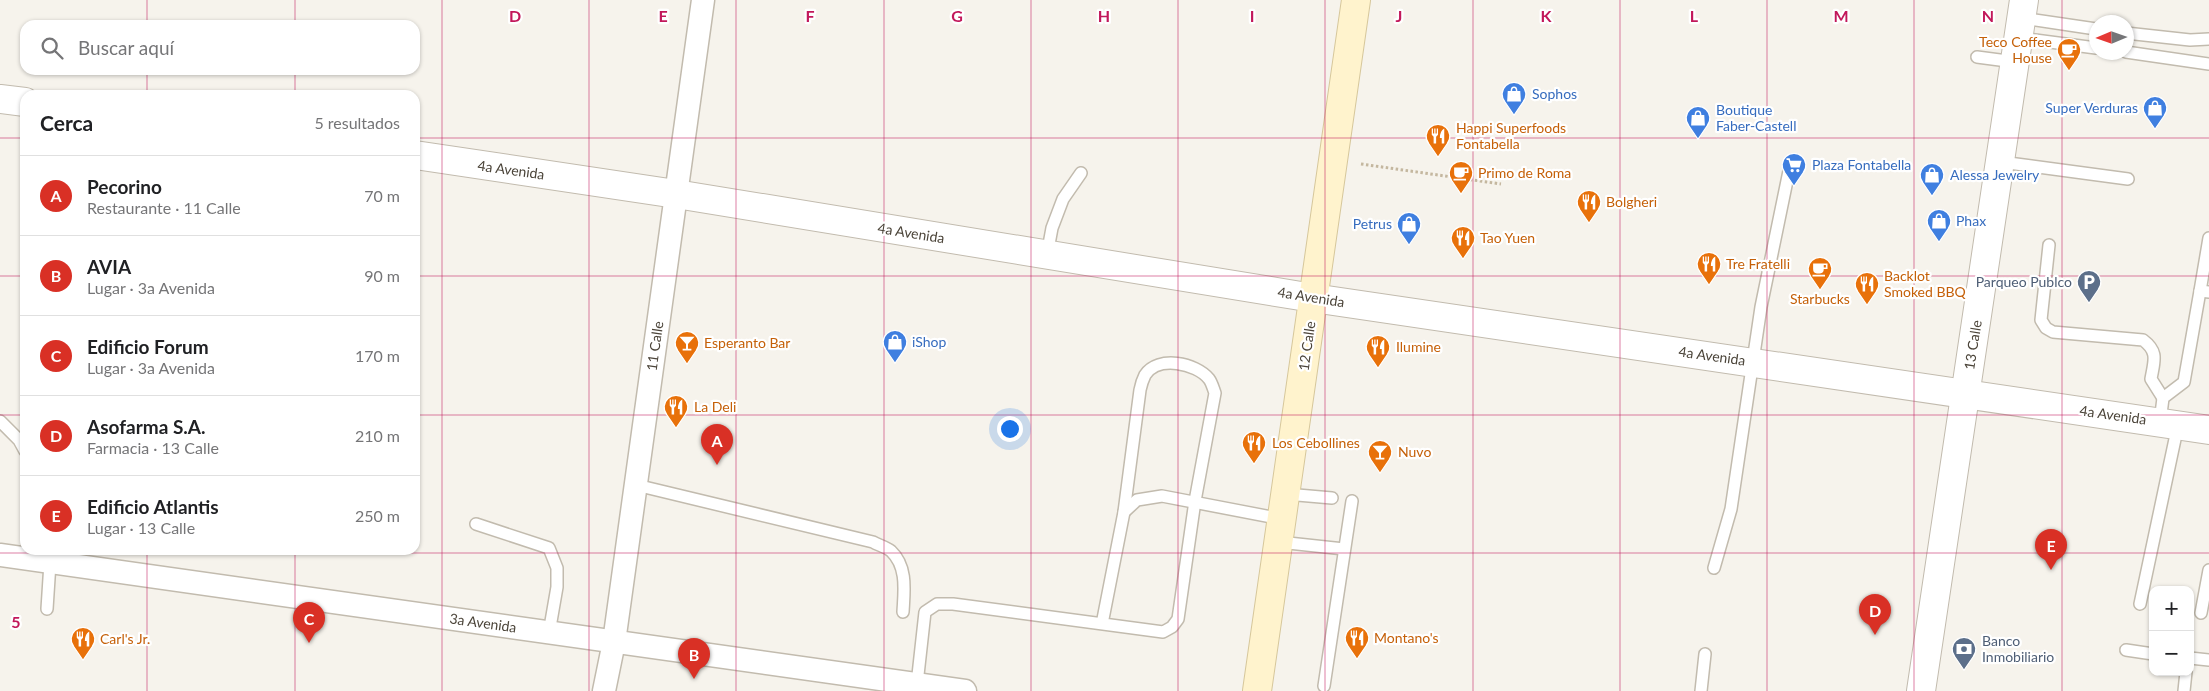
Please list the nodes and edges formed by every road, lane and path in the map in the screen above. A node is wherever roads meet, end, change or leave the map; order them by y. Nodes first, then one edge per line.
1 (703, 0) edge
2 (1356, 0) edge
3 (2089, 29) edge
4 (2021, 30) edge
5 (2134, 34) edge
6 (2209, 39) edge
7 (2089, 46) edge
8 (2134, 53) edge
9 (1977, 57) dead end
10 (2209, 64) edge
11 (0, 99) edge
12 (20, 101) edge
13 (420, 156) edge
14 (2001, 162) junction
15 (1373, 166) dead end
16 (1789, 171) dead end
17 (1081, 173) dead end
18 (2128, 179) dead end
19 (1501, 184) dead end
20 (676, 194) junction
21 (2209, 238) edge
22 (2049, 245) dead end
23 (1047, 255) junction
24 (2204, 292) edge
25 (1313, 298) junction
26 (1753, 362) junction
27 (1966, 394) junction
28 (2167, 415) junction
29 (0, 421) edge
30 (2209, 430) edge
31 (20, 442) edge
32 (636, 485) junction
33 (1332, 498) dead end
34 (1195, 501) junction
35 (1352, 501) dead end
36 (1124, 512) junction
37 (1282, 519) junction
38 (476, 524) dead end
39 (1344, 549) junction
40 (0, 555) edge
41 (50, 557) edge
42 (74, 558) edge
43 (1714, 568) dead end
44 (2209, 570) edge
45 (2140, 604) dead end
46 (48, 609) dead end
47 (903, 612) dead end
48 (2201, 613) dead end
49 (1102, 624) junction
50 (549, 632) junction
51 (614, 642) junction
52 (2126, 650) dead end
53 (2149, 653) edge
54 (1705, 654) dead end
55 (2194, 658) edge
56 (2209, 660) edge
57 (2186, 676) edge
58 (917, 684) junction
59 (1324, 686) dead end
60 (604, 691) edge
61 (965, 691) edge
62 (1257, 691) edge
63 (1702, 691) edge
64 (1921, 691) edge
65 (2184, 691) edge

1 - 20 street, 11 Calle
2 - 25 main road, 12 Calle
3 - 4 lane
4 - 7 lane
4 - 9 lane
4 - 14 street, 13 Calle
5 - 6 lane
8 - 10 lane
11 - 12 street
13 - 20 street, 4a Avenida
14 - 18 lane
14 - 27 street, 13 Calle
15 - 19 path
16 - 26 lane
17 - 23 lane
20 - 23 street, 4a Avenida
20 - 32 street, 11 Calle
21 - 24 lane
22 - 28 lane
23 - 25 street, 4a Avenida
24 - 28 lane
25 - 26 street, 4a Avenida
25 - 37 main road, 12 Calle
26 - 27 street, 4a Avenida
26 - 43 lane
27 - 28 street, 4a Avenida
27 - 64 street, 13 Calle
28 - 30 street, 4a Avenida
28 - 45 lane
29 - 31 lane
32 - 47 lane
32 - 51 street, 11 Calle
33 - 37 lane
34 - 36 lane
34 - 36 lane
34 - 37 lane
34 - 49 lane
35 - 39 lane
36 - 49 lane
37 - 39 lane
37 - 62 main road, 12 Calle
38 - 50 lane
39 - 59 lane
40 - 41 street, 3a Avenida
41 - 42 street, 3a Avenida
41 - 46 lane
42 - 50 street, 3a Avenida
44 - 48 lane
49 - 58 lane
50 - 51 street, 3a Avenida
51 - 58 street, 3a Avenida
51 - 60 street, 11 Calle
52 - 53 lane
54 - 63 lane
55 - 56 lane
57 - 65 lane
58 - 61 street, 3a Avenida

